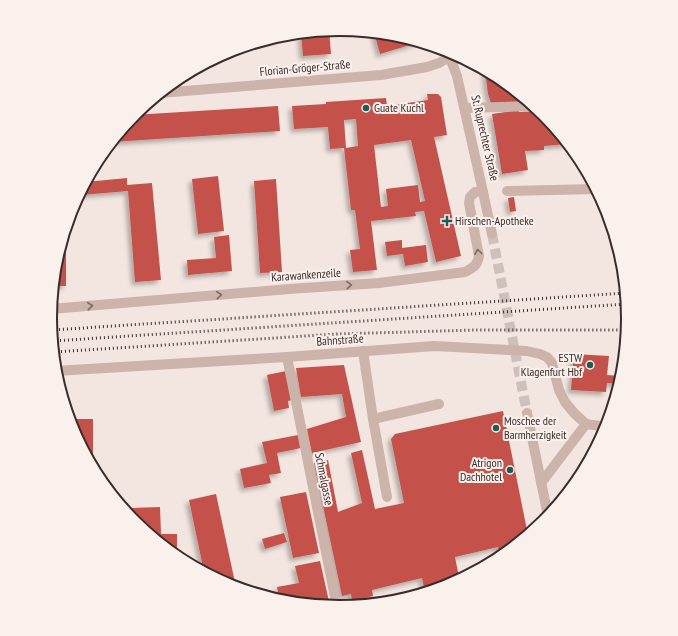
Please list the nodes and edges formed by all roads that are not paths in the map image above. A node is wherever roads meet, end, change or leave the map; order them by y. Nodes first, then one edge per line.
1 (447, 57) edge
2 (453, 60) edge
3 (170, 92) edge
4 (525, 106) edge
5 (465, 108) junction
6 (590, 189) edge
7 (507, 191) dead end
8 (484, 192) junction
9 (492, 234) tunnel mouth
10 (58, 308) edge
11 (363, 351) junction
12 (287, 357) junction
13 (62, 371) edge
14 (439, 404) dead end
15 (527, 412) tunnel mouth
16 (373, 419) junction
17 (586, 424) junction
18 (600, 426) edge
19 (541, 483) junction
20 (387, 497) dead end
21 (546, 509) edge
22 (336, 600) edge

1 - 3 street, Florian-Gröger-Straße
2 - 5 street, St. Ruprechter Straße
4 - 5 street
5 - 8 street, St. Ruprechter Straße
6 - 7 street
8 - 9 street, St. Ruprechter Straße
10 -> 8 street, Karawankenzeile
11 - 12 street, Bahnstraße
11 - 16 street
11 - 17 street, Bahnstraße
12 - 13 street, Bahnstraße
12 - 22 street, Schmalgasse
14 - 16 street
15 - 19 street
16 - 20 street
17 - 18 street
17 - 19 street
19 - 21 street

